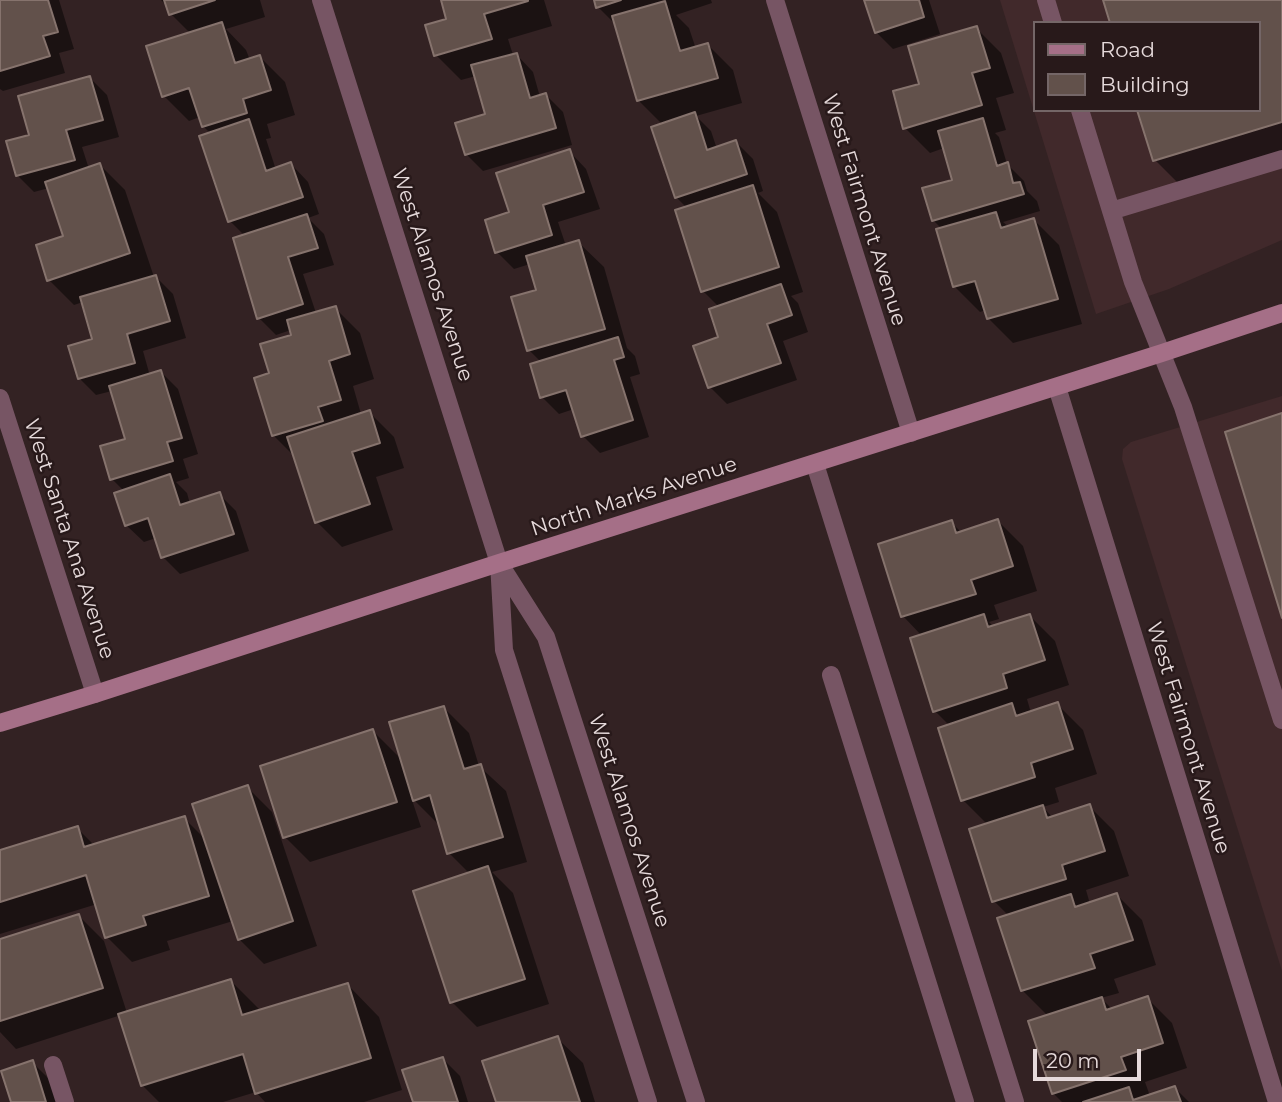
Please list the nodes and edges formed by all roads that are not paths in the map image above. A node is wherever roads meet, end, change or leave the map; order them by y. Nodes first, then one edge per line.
1 (321, 0) edge
2 (775, 0) edge
3 (1046, 0) edge
4 (1052, 21) edge
5 (1081, 112) edge
6 (1282, 159) edge
7 (1111, 211) junction
8 (1282, 313) edge
9 (1162, 354) junction
10 (1057, 387) junction
11 (0, 398) edge
12 (911, 433) junction
13 (815, 464) junction
14 (499, 563) junction
15 (831, 675) dead end
16 (95, 694) junction
17 (1282, 720) edge
18 (0, 723) edge
19 (53, 1065) dead end
20 (1278, 1098) edge
21 (65, 1102) edge
22 (648, 1102) edge
23 (696, 1102) edge
24 (965, 1102) edge
25 (1014, 1102) edge

1 - 14 street, West Alamos Avenue
2 - 12 street, West Fairmont Avenue
3 - 4 street
5 - 7 street
6 - 7 street
7 - 9 street
8 - 9 main road, North Marks Avenue
9 - 10 main road, North Marks Avenue
9 - 17 street
10 - 12 main road, North Marks Avenue
10 - 20 street, West Fairmont Avenue
11 - 16 street, West Santa Ana Avenue
12 - 13 main road, North Marks Avenue
13 - 14 main road, North Marks Avenue
13 - 25 street
14 - 16 main road, North Marks Avenue
14 - 22 street, West Alamos Avenue
14 - 23 street, West Alamos Avenue
15 - 24 street
16 - 18 main road, North Marks Avenue
19 - 21 street

